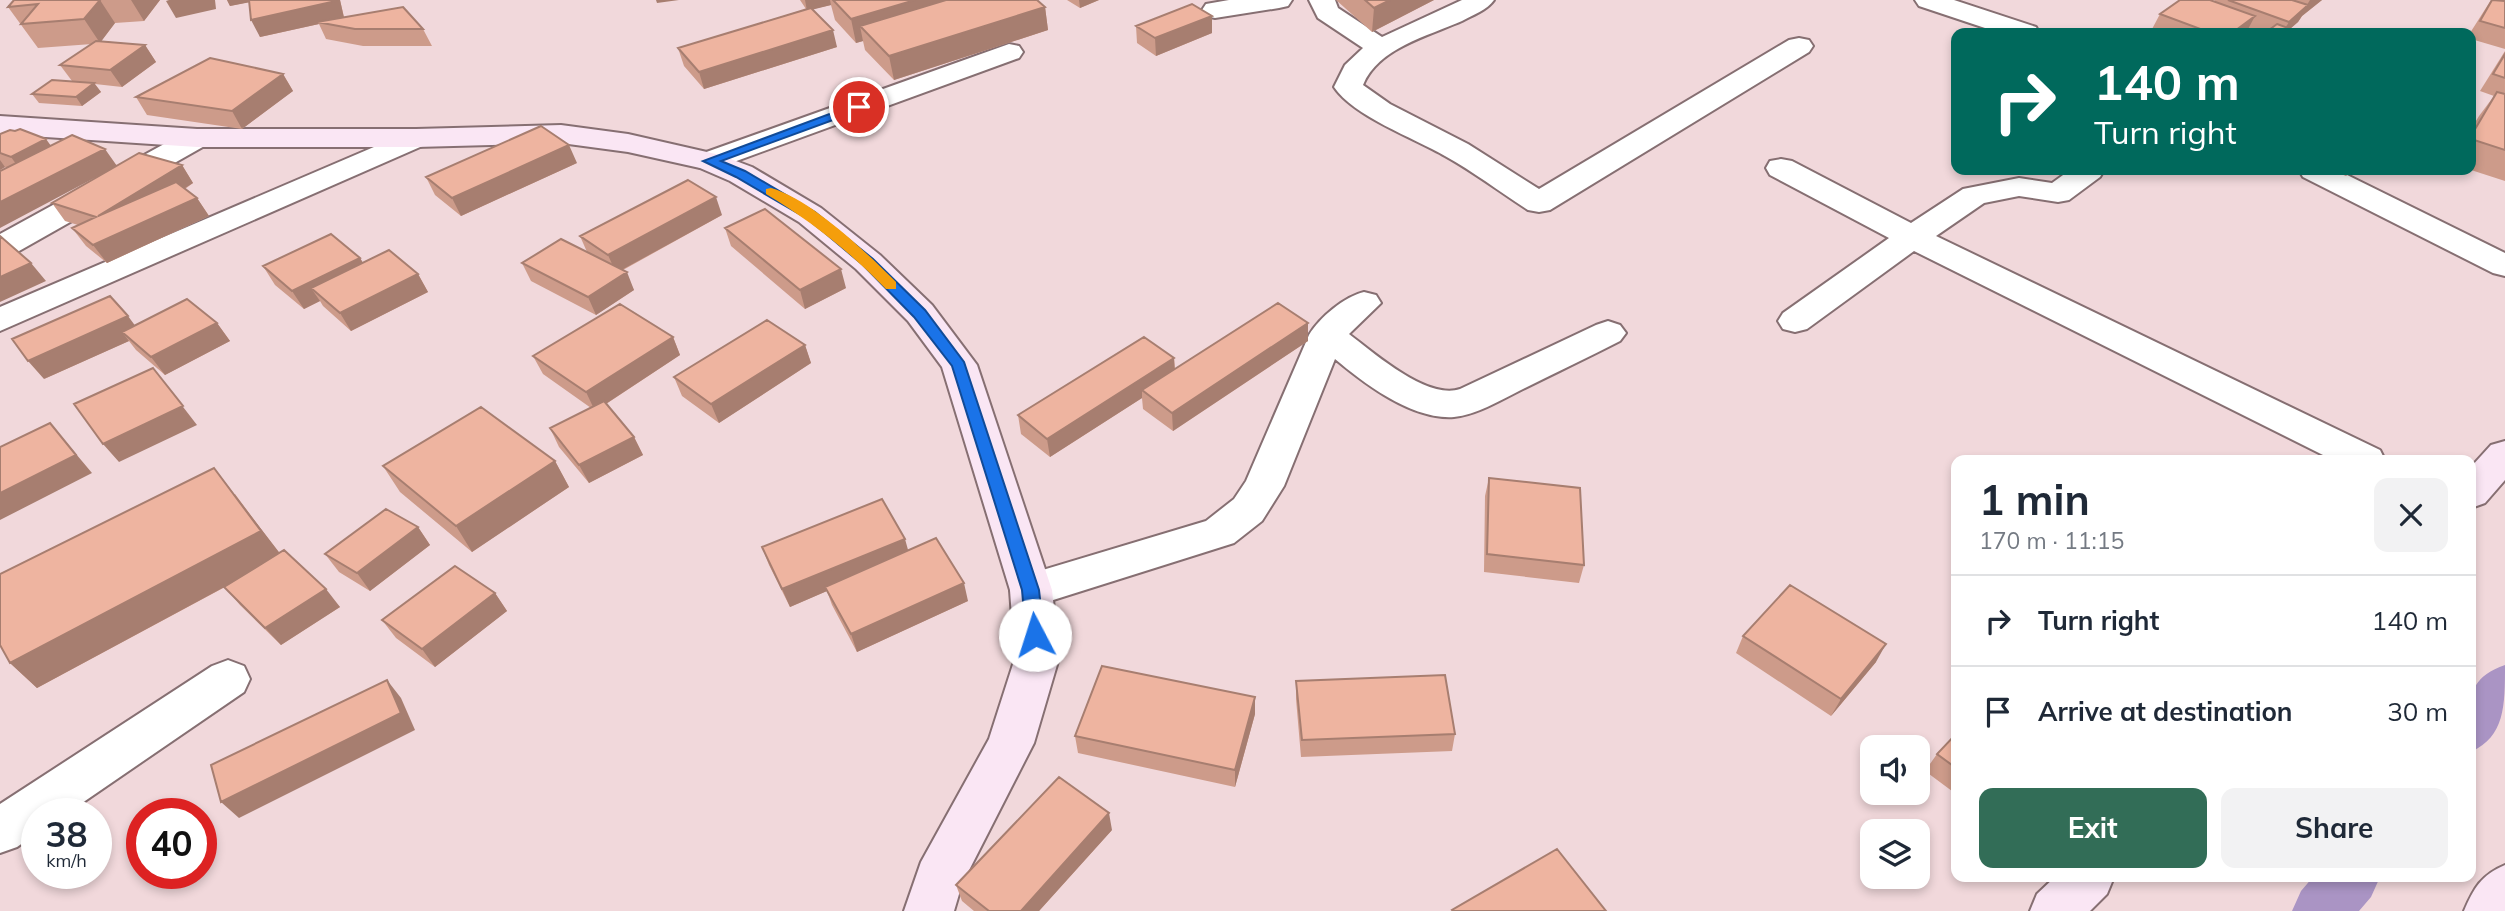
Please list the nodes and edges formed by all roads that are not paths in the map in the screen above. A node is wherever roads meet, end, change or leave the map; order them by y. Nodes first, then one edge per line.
1 (1279, 0) edge
2 (1322, 0) edge
3 (1480, 0) edge
4 (1928, 0) edge
5 (1215, 10) dead end
6 (2011, 28) edge
7 (1799, 46) dead end
8 (1382, 48) junction
9 (1009, 52) dead end
10 (0, 125) edge
11 (197, 138) junction
12 (416, 138) junction
13 (709, 161) junction
14 (1782, 168) dead end
15 (2082, 175) edge
16 (2324, 175) edge
17 (1912, 237) junction
18 (0, 248) edge
19 (2505, 266) edge
20 (1364, 303) dead end
21 (0, 320) edge
22 (1795, 321) dead end
23 (1608, 333) dead end
24 (1327, 335) junction
25 (2356, 455) edge
26 (2505, 455) edge
27 (2476, 487) edge
28 (1031, 590) junction
29 (228, 678) dead end
30 (0, 831) edge
31 (2084, 882) edge
32 (929, 911) edge
33 (2055, 911) edge

1 - 5 street
2 - 8 street
3 - 8 street
4 - 6 street
7 - 8 street
9 - 13 street
10 - 11 street
11 - 12 street
11 - 18 street
12 - 13 street
12 - 21 street
13 - 28 street
14 - 17 street
15 - 17 street
16 - 19 street
17 - 22 street
17 - 25 street
20 - 24 street
23 - 24 street
24 - 28 street
26 - 27 street
28 - 32 street
29 - 30 street
31 - 33 street

